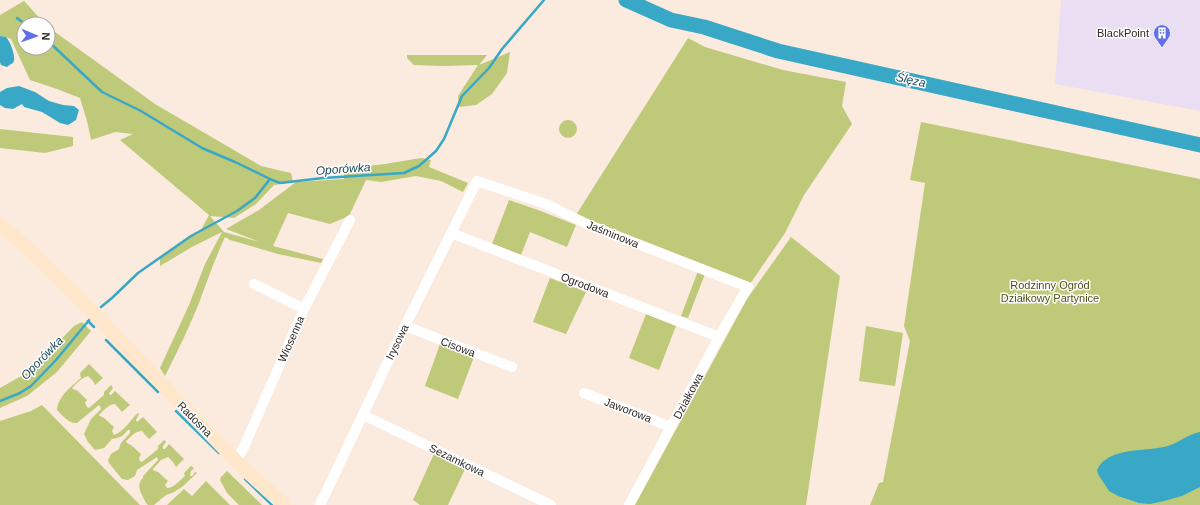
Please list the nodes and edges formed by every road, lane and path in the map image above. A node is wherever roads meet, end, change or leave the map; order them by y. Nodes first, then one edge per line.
1 (477, 181) joint
2 (350, 220) dead end
3 (0, 224) edge
4 (451, 233) junction
5 (254, 284) dead end
6 (748, 288) joint
7 (304, 309) junction
8 (405, 326) junction
9 (719, 337) junction
10 (512, 367) dead end
11 (584, 393) dead end
12 (363, 415) junction
13 (671, 427) junction
14 (235, 458) junction
15 (284, 505) edge
16 (320, 505) edge
17 (550, 505) edge
18 (629, 505) edge

1 - 4 street, Irysowa
1 - 6 street, Jaśminowa
2 - 7 street, Wiosenna
3 - 14 street, Radosna
4 - 8 street, Irysowa
4 - 9 street, Ogrodowa
5 - 7 street
6 - 9 street, Działkowa
7 - 14 street, Wiosenna
8 - 10 street, Cisowa
8 - 12 street, Irysowa
9 - 13 street, Działkowa
11 - 13 street, Jaworowa
12 - 16 street, Irysowa
12 - 17 street, Sezamkowa
13 - 18 street, Działkowa
14 - 15 street, Radosna

